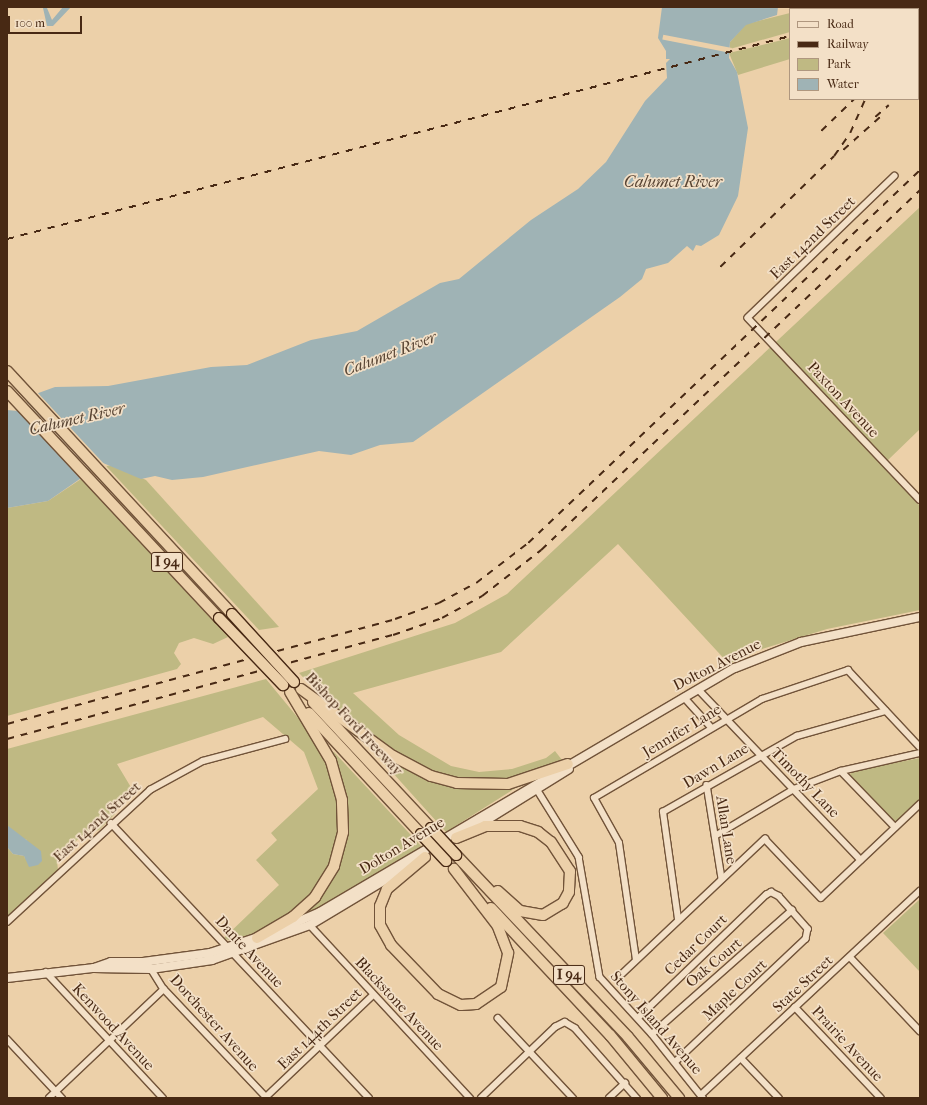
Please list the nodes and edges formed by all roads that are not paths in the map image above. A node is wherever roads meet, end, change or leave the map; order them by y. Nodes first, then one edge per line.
1 (894, 176) dead end
2 (748, 318) joint
3 (7, 371) edge
4 (7, 391) edge
5 (920, 500) edge
6 (920, 617) edge
7 (298, 685) junction
8 (286, 689) junction
9 (698, 689) junction
10 (684, 697) junction
11 (886, 711) junction
12 (725, 718) junction
13 (711, 727) junction
14 (285, 739) dead end
15 (920, 747) edge
16 (920, 753) edge
17 (760, 754) junction
18 (585, 757) junction
19 (568, 764) junction
20 (841, 771) junction
21 (707, 785) junction
22 (535, 787) junction
23 (794, 789) junction
24 (920, 804) edge
25 (111, 823) junction
26 (895, 827) junction
27 (715, 836) junction
28 (456, 838) junction
29 (425, 857) junction
30 (459, 858) junction
31 (861, 860) junction
32 (454, 869) junction
33 (722, 879) junction
34 (920, 891) edge
35 (792, 910) junction
36 (678, 919) junction
37 (7, 922) edge
38 (310, 925) junction
39 (257, 938) junction
40 (230, 950) junction
41 (850, 957) junction
42 (636, 960) junction
43 (147, 961) junction
44 (94, 968) junction
45 (151, 969) junction
46 (46, 972) junction
47 (622, 974) dead end
48 (7, 978) edge
49 (164, 989) junction
50 (373, 994) junction
51 (795, 1007) junction
52 (498, 1018) dead end
53 (638, 1018) junction
54 (920, 1031) edge
55 (652, 1034) junction
56 (7, 1039) edge
57 (110, 1040) junction
58 (320, 1046) junction
59 (530, 1052) junction
60 (741, 1058) junction
61 (676, 1062) junction
62 (625, 1083) junction
63 (56, 1092) junction
64 (702, 1096) edge
65 (49, 1098) edge
66 (62, 1098) edge
67 (164, 1098) edge
68 (266, 1098) edge
69 (369, 1098) edge
70 (470, 1098) edge
71 (482, 1098) edge
72 (573, 1098) edge
73 (609, 1098) edge
74 (637, 1098) edge
75 (662, 1098) edge
76 (679, 1098) edge
77 (779, 1098) edge
78 (881, 1098) edge

1 - 2 street, East 142nd Street
2 - 5 street, Paxton Avenue
3 - 7 highway, Bishop Ford Freeway / I 94, bridge
4 - 8 highway, Bishop Ford Freeway / I 94, bridge
6 - 9 street, Dolton Avenue
7 - 19 highway
7 - 30 highway, Bishop Ford Freeway / I 94, bridge
8 - 32 highway, Bishop Ford Freeway / I 94, bridge
8 - 39 highway
9 - 10 street, Dolton Avenue
9 - 12 street, Timothy Lane
10 - 13 street
10 - 18 street, Dolton Avenue
11 - 12 street, Jennifer Lane
11 - 15 street, Jennifer Lane
11 - 17 street, Dawn Lane
12 - 13 street, Jennifer Lane
12 - 17 street, Timothy Lane
13 - 42 street, Jennifer Lane
14 - 25 street, East 142nd Street
16 - 20 street
17 - 21 street, Dawn Lane
17 - 23 street, Timothy Lane
18 - 19 street, Dolton Avenue
18 - 22 street, Dolton Avenue
19 - 22 street, Dolton Avenue
20 - 23 street
20 - 26 street
21 - 27 street, Allan Lane
21 - 36 street, Dawn Lane
22 - 28 street, Dolton Avenue
22 - 39 street, Dolton Avenue
22 - 53 street, Stony Island Avenue
23 - 27 street
23 - 31 street, Timothy Lane
24 - 26 street
25 - 37 street, East 142nd Street
25 - 40 street, Dante Avenue
26 - 31 street
27 - 33 street, Allan Lane
28 - 29 street, Dolton Avenue
28 - 30 highway
29 - 32 highway
29 - 38 street, Dolton Avenue
30 - 76 highway, Bishop Ford Freeway / I 94
31 - 33 street
32 - 75 highway, Bishop Ford Freeway / I 94
33 - 36 street
34 - 41 street, State Street
35 - 53 street, Cedar Court
35 - 55 street, Oak Court
35 - 61 street, Maple Court
36 - 42 street
38 - 40 street, Dolton Avenue
38 - 50 street, Blackstone Avenue
39 - 40 street, Dolton Avenue
40 - 43 street
40 - 45 street
40 - 58 street, Dante Avenue
41 - 51 street, State Street
41 - 54 street
42 - 47 street
43 - 44 street
43 - 45 street, Dorchester Avenue
44 - 45 street
44 - 46 street
45 - 49 street, Dorchester Avenue
46 - 48 street
46 - 57 street, Kenwood Avenue
49 - 57 street
49 - 68 street, Dorchester Avenue
50 - 58 street, East 144th Street
50 - 70 street, Blackstone Avenue
51 - 60 street, State Street
51 - 78 street, Prairie Avenue
52 - 59 street
53 - 55 street, Stony Island Avenue
55 - 61 street, Stony Island Avenue
56 - 63 street
57 - 63 street
57 - 67 street, Kenwood Avenue
58 - 68 street, East 144th Street
58 - 69 street, Dante Avenue
59 - 62 street
59 - 71 street
59 - 72 street
60 - 64 street, State Street
60 - 77 street
61 - 64 street, Stony Island Avenue
62 - 73 street
62 - 74 street
63 - 65 street
63 - 66 street

